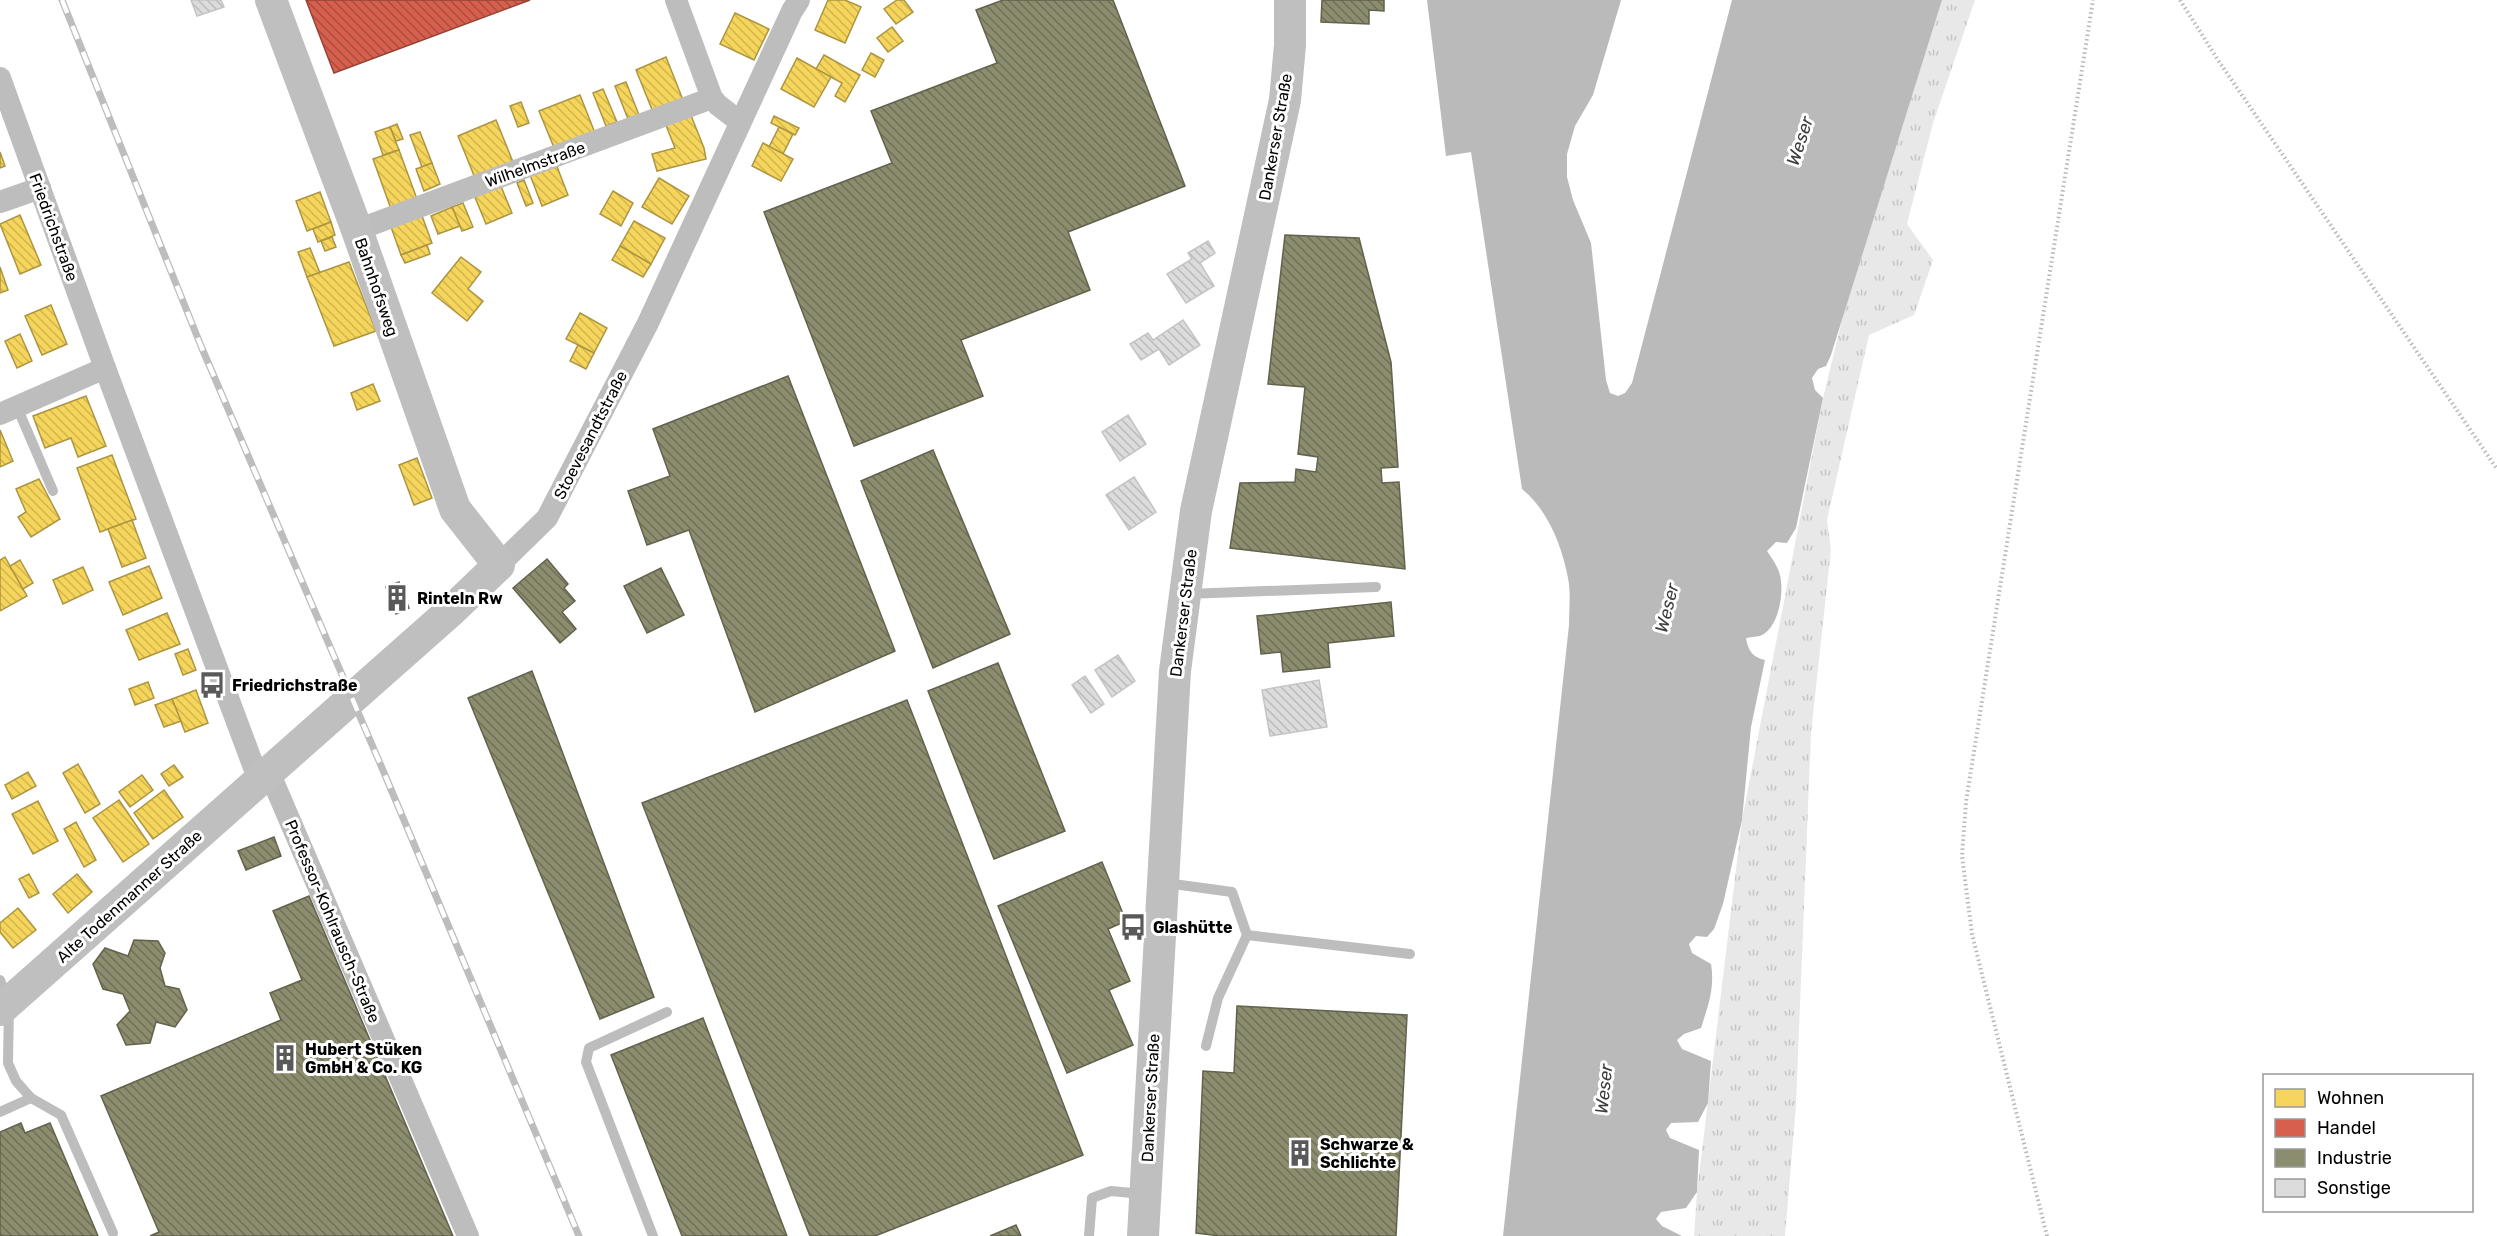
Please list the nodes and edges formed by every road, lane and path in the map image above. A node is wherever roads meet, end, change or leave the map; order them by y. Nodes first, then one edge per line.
1 (271, 0) edge
2 (676, 0) edge
3 (799, 0) edge
4 (1290, 0) edge
5 (2093, 0) edge
6 (2180, 0) edge
7 (0, 78) edge
8 (712, 98) junction
9 (740, 122) junction
10 (40, 188) junction
11 (0, 202) edge
12 (357, 230) junction
13 (105, 368) junction
14 (8, 411) edge
15 (2497, 469) edge
16 (53, 491) dead end
17 (499, 566) junction
18 (1376, 587) dead end
19 (1184, 594) junction
20 (264, 776) junction
21 (1162, 882) junction
22 (1247, 936) junction
23 (1410, 954) dead end
24 (3, 998) edge
25 (668, 1012) dead end
26 (1206, 1046) dead end
27 (31, 1098) junction
28 (0, 1112) edge
29 (1145, 1194) junction
30 (113, 1233) dead end
31 (468, 1236) edge
32 (653, 1236) edge
33 (1089, 1236) edge
34 (1143, 1236) edge
35 (2047, 1236) edge

1 - 12 street, Bahnhofsweg
2 - 8 street
3 - 9 street, Stoevesandtstraße
4 - 19 street, Dankerser Straße
5 - 35 path
6 - 15 path
7 - 10 street, Friedrichstraße
8 - 9 street
8 - 12 street, Wilhelmstraße
9 - 17 street, Stoevesandtstraße
10 - 11 street
10 - 13 street, Friedrichstraße
12 - 17 street, Bahnhofsweg
13 - 14 street
13 - 20 street, Friedrichstraße
14 - 16 lane
17 - 20 street, Stoevesandtstraße
18 - 19 lane
19 - 21 street, Dankerser Straße
20 - 24 street, Alte Todenmanner Straße
20 - 31 street, Professor-Kohlrausch-Straße
21 - 22 lane
21 - 29 street, Dankerser Straße
22 - 23 lane
22 - 26 lane
24 - 27 lane
25 - 32 lane
27 - 28 lane
27 - 30 lane
29 - 33 lane
29 - 34 street, Dankerser Straße

